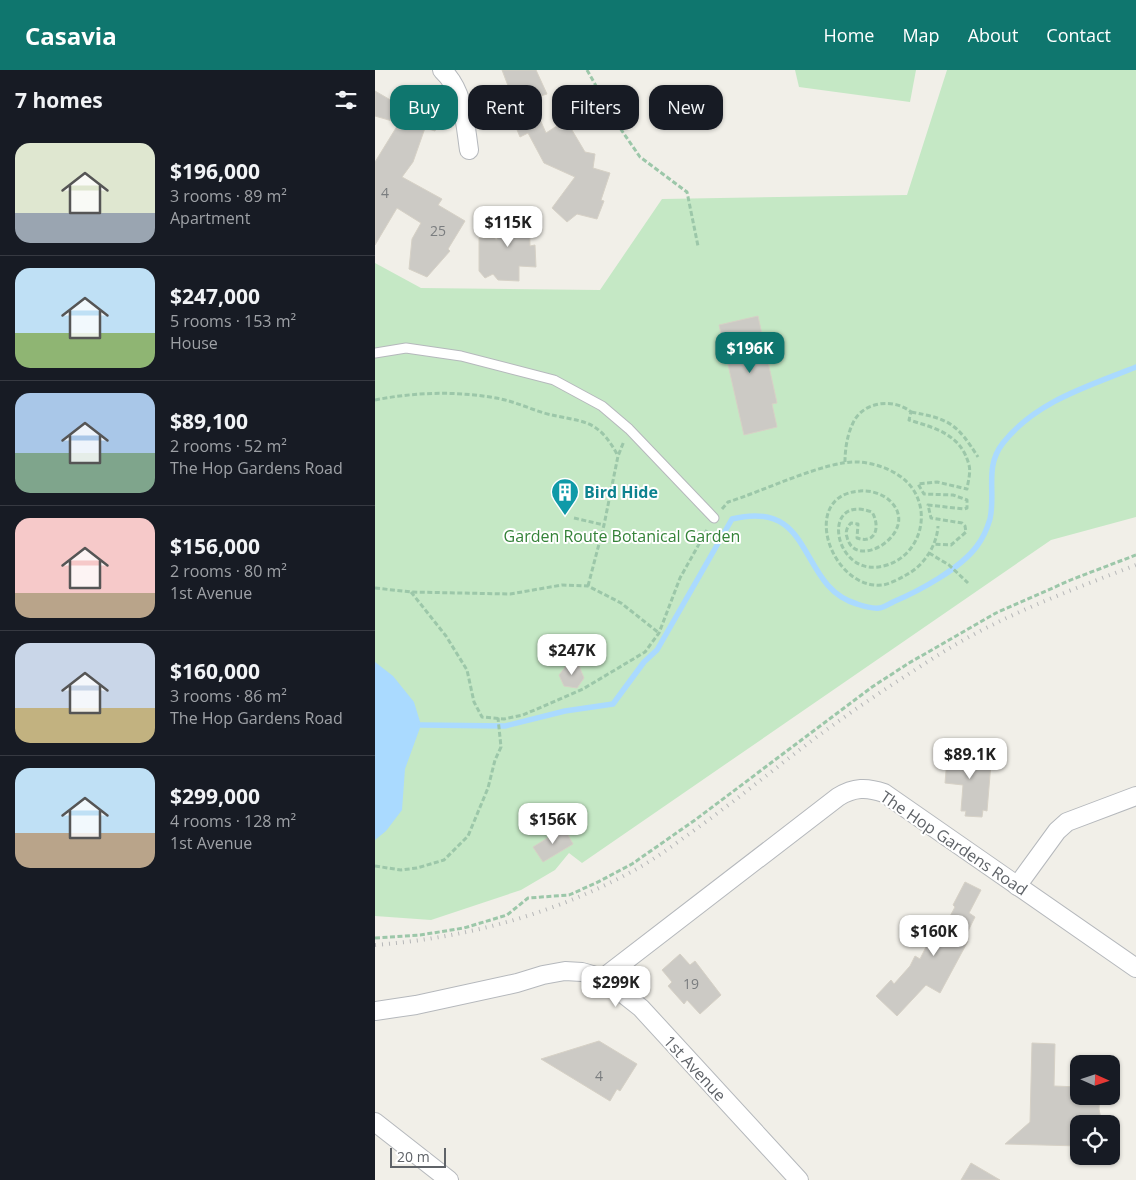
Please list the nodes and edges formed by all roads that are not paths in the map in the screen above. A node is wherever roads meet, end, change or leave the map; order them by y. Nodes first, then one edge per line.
1 (442, 70) edge
2 (469, 150) dead end
3 (375, 352) edge
4 (714, 518) road end
5 (1136, 796) edge
6 (1017, 886) junction
7 (1136, 968) edge
8 (603, 978) junction
9 (375, 1011) edge
10 (375, 1122) edge
11 (449, 1180) edge
12 (799, 1180) edge

1 - 2 street
3 - 4 lane
5 - 6 street
6 - 7 street, The Hop Gardens Road
6 - 8 street, The Hop Gardens Road
8 - 9 street, 1st Avenue
8 - 12 street, 1st Avenue
10 - 11 street

